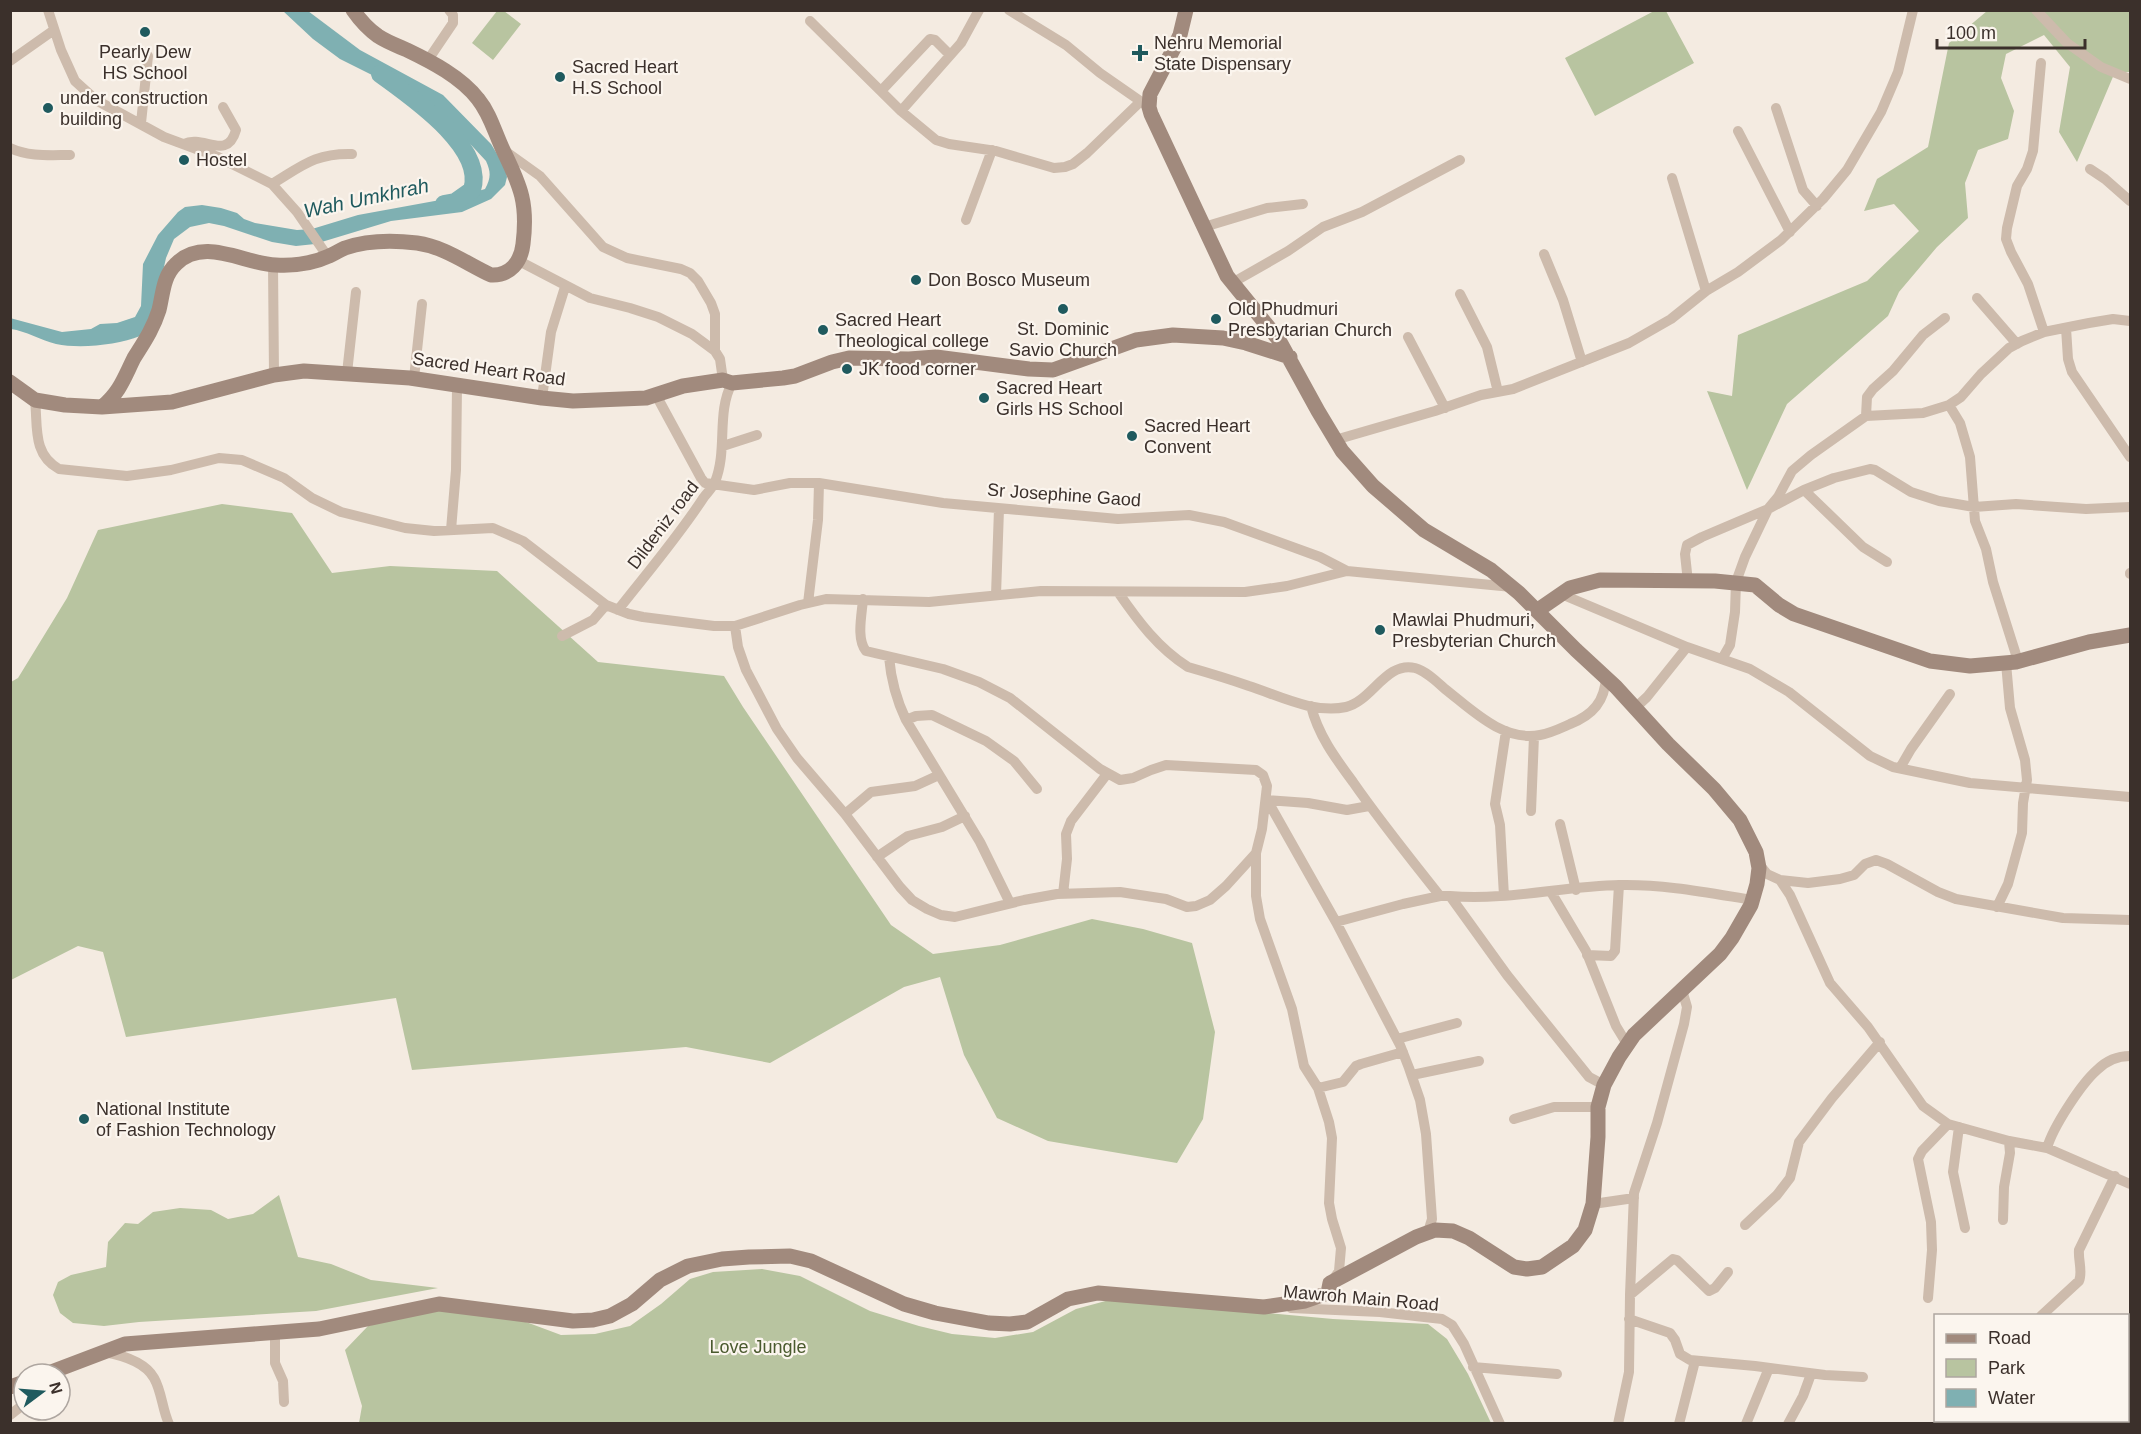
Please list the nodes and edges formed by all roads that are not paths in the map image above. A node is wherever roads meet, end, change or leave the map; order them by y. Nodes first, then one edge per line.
1 (48, 10) edge
2 (353, 10) edge
3 (449, 10) edge
4 (979, 10) edge
5 (1009, 10) edge
6 (1186, 10) edge
7 (1913, 10) edge
8 (2036, 10) edge
9 (810, 21) dead end
10 (54, 30) junction
11 (950, 55) junction
12 (148, 56) dead end
13 (10, 60) edge
14 (428, 60) junction
15 (2041, 63) dead end
16 (2130, 79) edge
17 (881, 91) junction
18 (1144, 105) junction
19 (223, 107) dead end
20 (1776, 108) dead end
21 (901, 111) junction
22 (141, 123) junction
23 (1738, 131) dead end
24 (183, 144) junction
25 (10, 148) edge
26 (502, 149) junction
27 (992, 150) junction
28 (352, 154) dead end
29 (70, 155) dead end
30 (1460, 160) dead end
31 (2090, 170) dead end
32 (1672, 178) dead end
33 (272, 184) junction
34 (2130, 201) edge
35 (1303, 204) dead end
36 (1817, 206) junction
37 (966, 220) dead end
38 (1203, 227) junction
39 (1790, 232) junction
40 (324, 251) junction
41 (1544, 254) dead end
42 (519, 261) junction
43 (273, 265) junction
44 (1232, 283) junction
45 (565, 287) junction
46 (1706, 291) junction
47 (356, 292) dead end
48 (1460, 294) dead end
49 (1977, 298) dead end
50 (422, 304) dead end
51 (1945, 318) dead end
52 (2130, 321) edge
53 (2066, 328) junction
54 (2044, 332) junction
55 (1408, 338) dead end
56 (2017, 344) junction
57 (715, 351) junction
58 (1290, 357) junction
59 (1582, 362) junction
60 (347, 373) junction
61 (274, 375) junction
62 (414, 378) junction
63 (727, 381) junction
64 (10, 382) edge
65 (457, 386) junction
66 (1498, 392) junction
67 (656, 395) junction
68 (542, 398) junction
69 (35, 400) junction
70 (1949, 405) junction
71 (102, 407) junction
72 (1445, 408) junction
73 (1866, 416) junction
74 (757, 435) dead end
75 (1335, 440) junction
76 (723, 446) junction
77 (2130, 457) edge
78 (714, 483) junction
79 (819, 483) junction
80 (1804, 490) junction
81 (1974, 507) junction
82 (2130, 507) edge
83 (999, 508) junction
84 (1768, 509) junction
85 (451, 530) junction
86 (1887, 562) dead end
87 (1347, 571) junction
88 (1688, 582) junction
89 (1736, 582) junction
90 (1512, 587) junction
91 (1118, 591) junction
92 (1561, 594) junction
93 (996, 595) junction
94 (863, 599) junction
95 (808, 603) junction
96 (606, 605) junction
97 (618, 610) junction
98 (1538, 610) junction
99 (735, 626) junction
100 (2130, 635) edge
101 (562, 636) dead end
102 (1687, 647) junction
103 (889, 657) junction
104 (1722, 659) junction
105 (2012, 662) junction
106 (1606, 677) junction
107 (1950, 694) dead end
108 (1311, 706) junction
109 (1634, 708) junction
110 (906, 720) junction
111 (1506, 731) junction
112 (1534, 736) junction
113 (1900, 768) junction
114 (1107, 774) junction
115 (939, 775) junction
116 (2026, 787) junction
117 (1037, 789) dead end
118 (2130, 797) edge
119 (1267, 799) junction
120 (1369, 806) junction
121 (1531, 811) dead end
122 (845, 813) junction
123 (965, 816) junction
124 (1560, 824) dead end
125 (1256, 854) junction
126 (877, 857) junction
127 (1758, 863) junction
128 (1780, 880) junction
129 (1619, 885) junction
130 (1576, 890) junction
131 (1551, 892) junction
132 (1063, 894) junction
133 (1445, 896) junction
134 (1504, 896) junction
135 (1753, 900) junction
136 (1010, 903) junction
137 (1997, 907) junction
138 (2130, 920) edge
139 (1336, 922) junction
140 (1587, 955) junction
141 (1682, 990) junction
142 (1457, 1023) dead end
143 (1397, 1039) junction
144 (1880, 1042) junction
145 (1627, 1044) junction
146 (1403, 1052) junction
147 (2130, 1056) edge
148 (1479, 1061) dead end
149 (1412, 1075) junction
150 (1604, 1085) junction
151 (1318, 1088) junction
152 (1598, 1107) junction
153 (1514, 1119) dead end
154 (1953, 1126) junction
155 (2009, 1141) junction
156 (2047, 1148) junction
157 (2115, 1176) junction
158 (2130, 1184) edge
159 (1634, 1198) junction
160 (1593, 1204) junction
161 (2002, 1220) dead end
162 (1745, 1226) dead end
163 (1965, 1228) dead end
164 (1428, 1233) junction
165 (1728, 1272) dead end
166 (1330, 1283) junction
167 (1630, 1295) junction
168 (1928, 1298) dead end
169 (1264, 1307) junction
170 (2043, 1314) edge
171 (1629, 1319) junction
172 (275, 1332) junction
173 (104, 1352) junction
174 (1695, 1361) junction
175 (1473, 1367) junction
176 (72, 1368) edge
177 (1769, 1368) junction
178 (1557, 1374) dead end
179 (1811, 1374) junction
180 (1863, 1377) dead end
181 (284, 1402) dead end
182 (169, 1424) edge
183 (1500, 1424) edge
184 (1618, 1424) edge
185 (1679, 1424) edge
186 (1746, 1424) edge
187 (1788, 1424) edge

1 - 10 street
2 - 14 street
3 - 14 street
4 - 11 street
5 - 18 street
6 - 18 street
7 - 36 street
8 - 16 street
9 - 17 street
10 - 13 street
10 - 22 street
11 - 17 street
11 - 21 street
12 - 22 street
14 - 26 street
15 - 54 street
17 - 21 street
18 - 27 street
18 - 38 street
19 - 24 street
20 - 36 street
21 - 27 street
22 - 24 street
23 - 39 street
24 - 33 street
25 - 29 street
26 - 42 street
26 - 57 street
27 - 37 street
28 - 33 street
30 - 44 street
31 - 34 street
32 - 46 street
33 - 40 street
35 - 38 street
36 - 39 street
38 - 44 street
39 - 46 street
40 - 42 street
40 - 43 street
41 - 59 street
42 - 45 street
43 - 61 street
43 - 71 street
44 - 58 street
45 - 57 street
45 - 68 street
46 - 59 street
47 - 60 street
48 - 66 street
49 - 56 street
50 - 62 street
51 - 73 street
52 - 53 street
53 - 54 street
53 - 77 street
54 - 56 street
55 - 72 street
56 - 70 street
57 - 63 street
58 - 63 street, Sacred Heart Road
58 - 75 street
59 - 66 street
60 - 61 street, Sacred Heart Road
60 - 62 street, Sacred Heart Road
61 - 71 street, Sacred Heart Road
62 - 65 street, Sacred Heart Road
63 - 67 street, Sacred Heart Road
63 - 76 street, Dildeniz road
64 - 69 street
65 - 68 street, Sacred Heart Road
65 - 85 street
66 - 72 street
67 - 68 street, Sacred Heart Road
67 - 78 street
69 - 71 street, Sacred Heart Road
69 - 85 street
70 - 73 street
70 - 81 street
72 - 75 street
73 - 84 street
74 - 76 street
75 - 90 street
76 - 78 street, Dildeniz road
78 - 79 street, Sr Josephine Gaod
78 - 97 street, Dildeniz road
79 - 83 street, Sr Josephine Gaod
79 - 95 street
80 - 81 street
80 - 84 street
80 - 86 street
81 - 82 street
81 - 105 street
83 - 87 street, Sr Josephine Gaod
83 - 93 street
84 - 88 street
84 - 89 street
85 - 96 street
87 - 90 street, Sr Josephine Gaod
87 - 91 street
88 - 89 street
88 - 92 street
89 - 104 street
89 - 105 street
90 - 98 street
91 - 93 street
91 - 108 street
92 - 98 street
92 - 102 street
93 - 94 street
94 - 95 street
94 - 103 street
95 - 99 street
96 - 97 street
96 - 101 street
97 - 99 street
98 - 106 street
99 - 122 street
100 - 105 street
102 - 104 street
102 - 109 street
103 - 110 street
103 - 114 street
104 - 113 street
105 - 116 street
106 - 109 street
106 - 112 street
107 - 113 street
108 - 111 street
108 - 120 street
109 - 127 street
110 - 115 street
110 - 117 street
111 - 112 street
111 - 134 street
112 - 121 street
113 - 116 street
114 - 119 street
114 - 132 street
115 - 122 street
115 - 123 street
116 - 118 street
116 - 137 street
119 - 120 street
119 - 125 street
119 - 139 street
120 - 133 street
122 - 126 street
123 - 126 street
123 - 136 street
124 - 130 street
125 - 132 street
125 - 151 street
126 - 136 street
127 - 128 street
127 - 135 street
128 - 137 street
128 - 144 street
129 - 130 street
129 - 135 street
129 - 140 street
130 - 131 street
131 - 134 street
131 - 140 street
132 - 136 street
133 - 134 street
133 - 139 street
133 - 150 street
135 - 141 street
137 - 138 street
139 - 143 street
140 - 145 street
141 - 145 street
141 - 159 street
142 - 143 street
143 - 146 street
144 - 154 street
144 - 162 street
145 - 150 street
146 - 149 street
146 - 151 street
147 - 156 street
148 - 149 street
149 - 164 street
150 - 152 street
151 - 166 street
152 - 153 street
152 - 160 street
154 - 155 street
154 - 163 street
154 - 168 street
155 - 156 street
155 - 161 street
156 - 157 street
157 - 158 street
157 - 170 street
159 - 160 street
159 - 167 street
160 - 164 street
164 - 166 street
165 - 167 street
166 - 169 street
167 - 171 street
169 - 172 street
169 - 175 street, Mawroh Main Road
171 - 174 street
171 - 184 street
172 - 173 street
172 - 181 street
173 - 176 street
173 - 182 street
174 - 177 street
174 - 185 street
175 - 178 street
175 - 183 street, Mawroh Main Road
177 - 179 street
177 - 186 street
179 - 180 street
179 - 187 street

